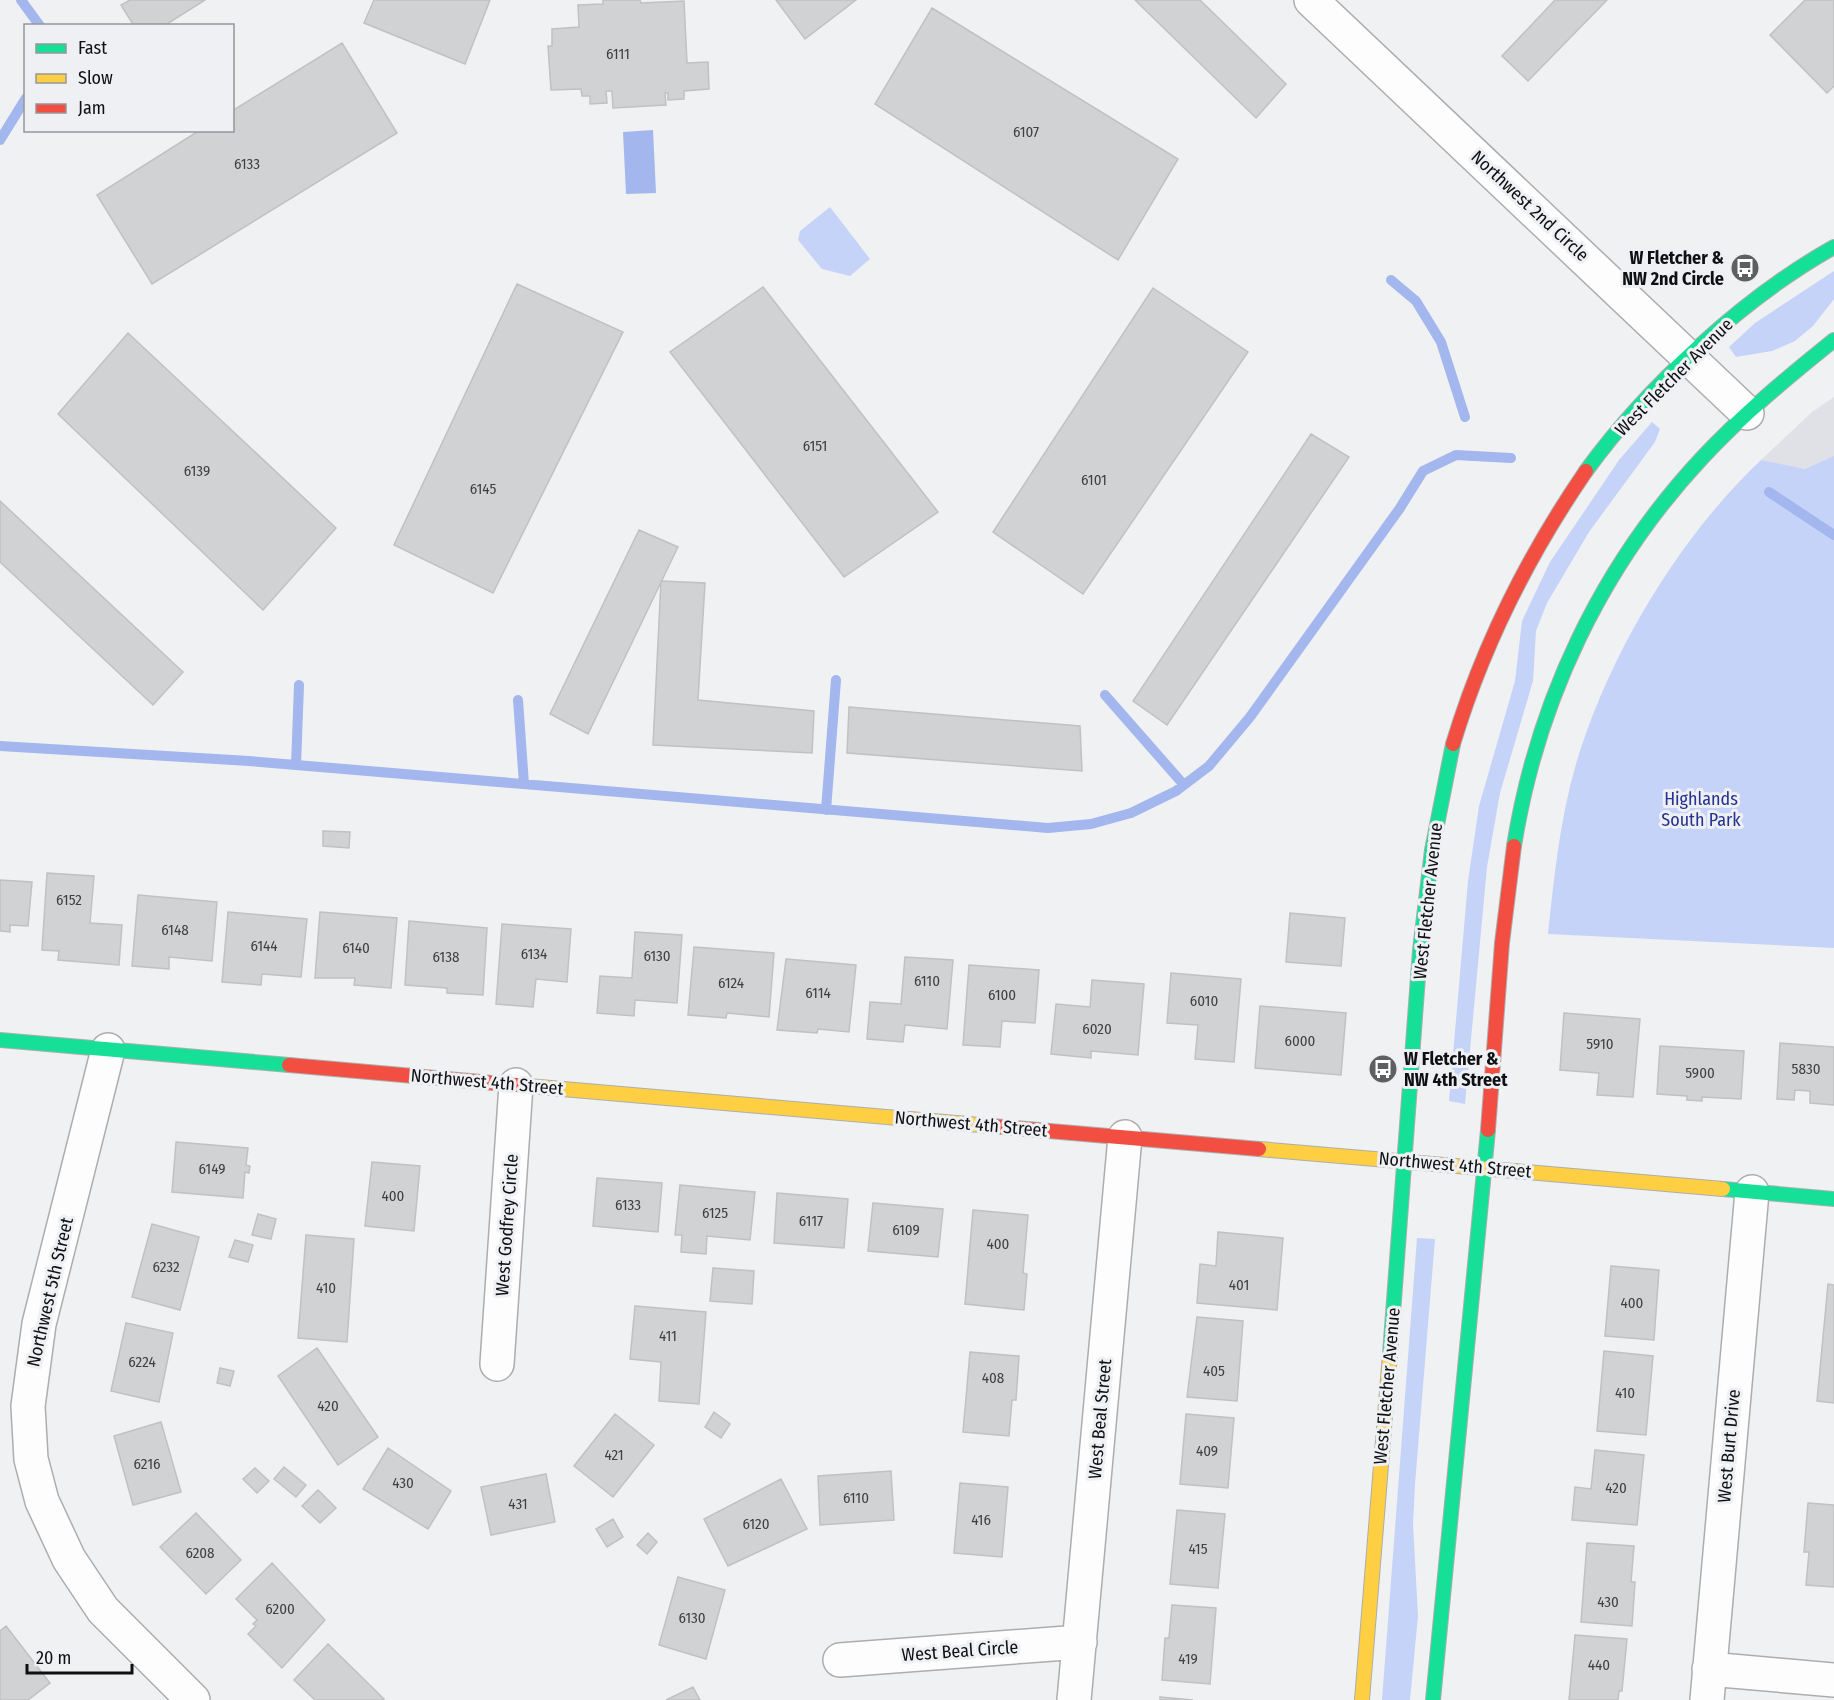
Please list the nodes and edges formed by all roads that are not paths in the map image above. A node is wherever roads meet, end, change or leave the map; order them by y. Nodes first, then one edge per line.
1 (1311, 0) edge
2 (1834, 247) edge
3 (1834, 340) edge
4 (1690, 357) junction
5 (1747, 413) junction
6 (0, 1040) edge
7 (108, 1050) junction
8 (516, 1085) junction
9 (1125, 1137) junction
10 (1405, 1161) junction
11 (1485, 1167) junction
12 (1752, 1192) junction
13 (1834, 1199) edge
14 (497, 1364) dead end
15 (1080, 1642) junction
16 (840, 1660) dead end
17 (1834, 1680) edge
18 (1708, 1684) edge
19 (193, 1700) edge
20 (1074, 1700) edge
21 (1362, 1700) edge
22 (1433, 1700) edge

1 - 4 street, Northwest 2nd Circle
2 - 4 main road, West Fletcher Avenue
3 - 5 main road
4 - 5 street, Northwest 2nd Circle
4 - 10 main road, West Fletcher Avenue
5 - 11 main road
6 - 7 main road, Northwest 4th Street
7 - 8 main road, Northwest 4th Street
7 - 19 street, Northwest 5th Street
8 - 9 main road, Northwest 4th Street
8 - 14 street, West Godfrey Circle
9 - 10 main road, Northwest 4th Street
9 - 15 street, West Beal Street
10 - 11 main road, Northwest 4th Street
10 - 21 main road, West Fletcher Avenue
11 - 12 main road, Northwest 4th Street
11 - 22 main road
12 - 13 main road, Northwest 4th Street
12 - 18 street, West Burt Drive
15 - 16 street, West Beal Circle
15 - 20 street, West Beal Street
17 - 18 street

